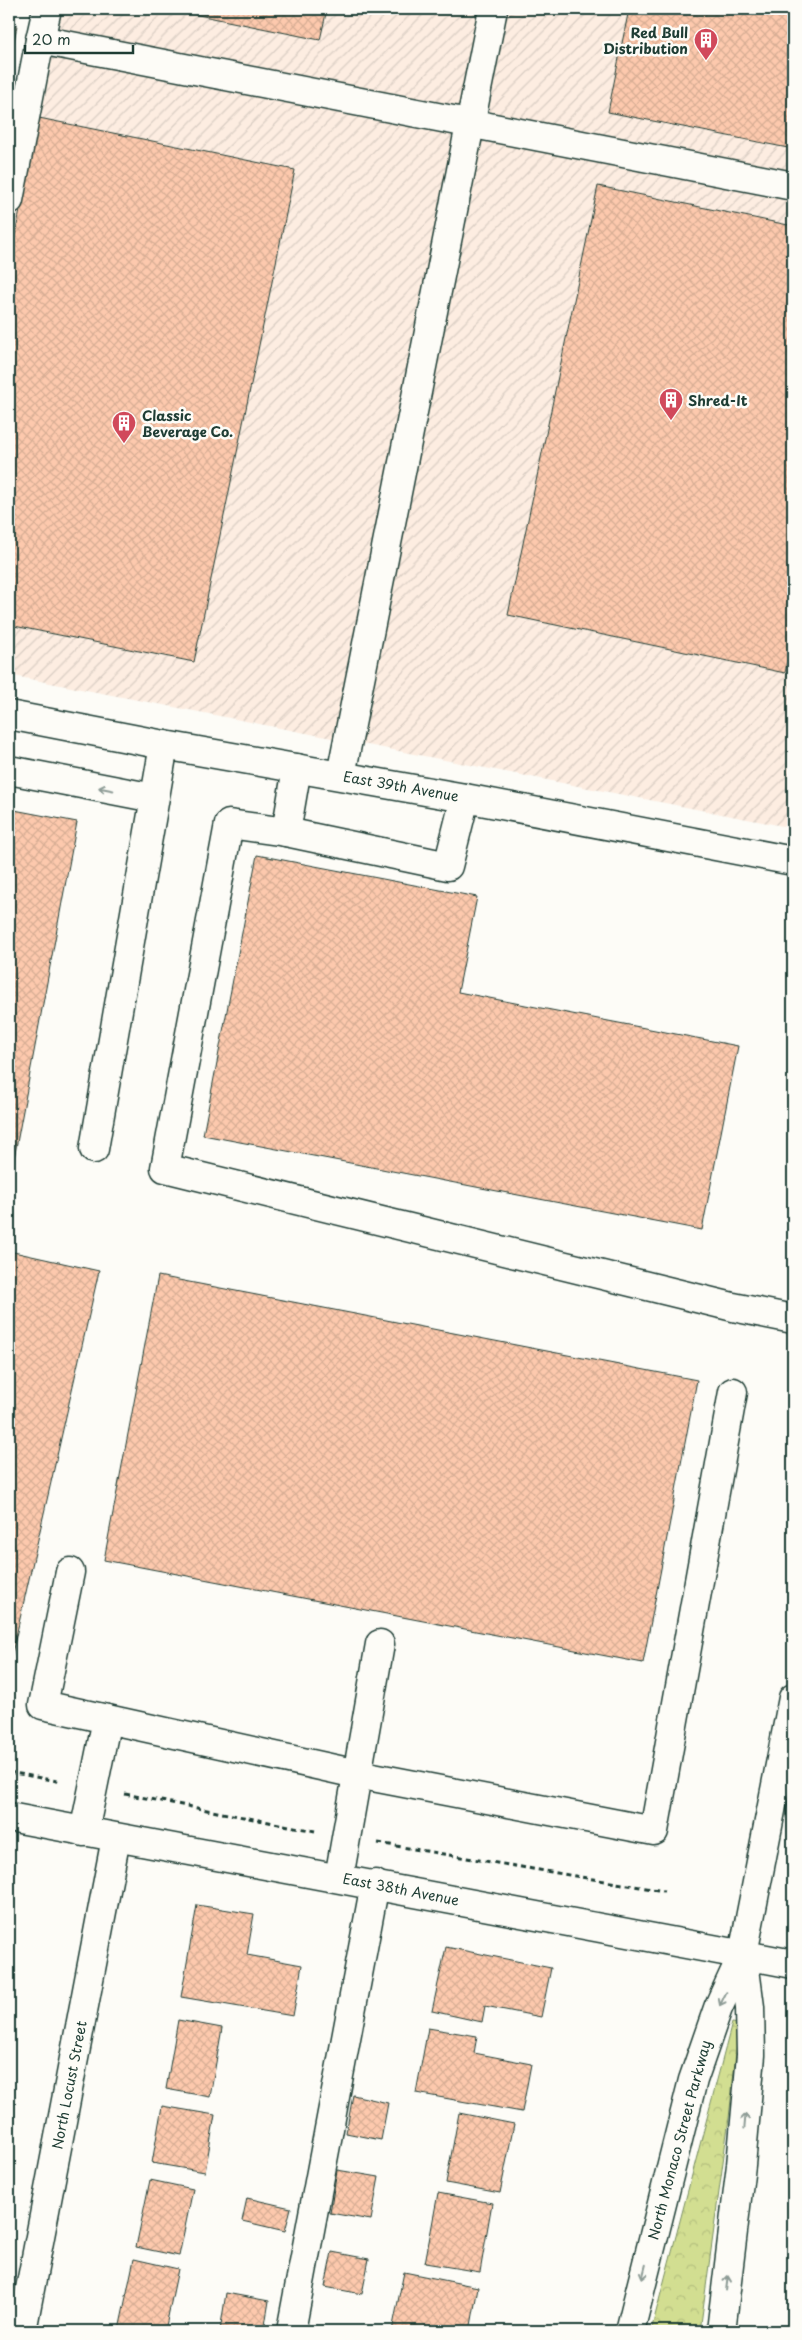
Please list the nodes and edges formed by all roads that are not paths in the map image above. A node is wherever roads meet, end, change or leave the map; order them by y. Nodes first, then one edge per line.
1 (47, 9) edge
2 (493, 9) edge
3 (40, 40) junction
4 (470, 124) junction
5 (793, 186) edge
6 (9, 200) edge
7 (9, 715) edge
8 (164, 745) junction
9 (297, 768) junction
10 (9, 770) edge
11 (341, 775) junction
12 (154, 798) junction
13 (465, 798) junction
14 (286, 832) junction
15 (793, 861) edge
16 (94, 1149) dead end
17 (793, 1319) edge
18 (733, 1392) dead end
19 (70, 1572) dead end
20 (380, 1644) dead end
21 (793, 1698) edge
22 (107, 1719) junction
23 (358, 1774) junction
24 (9, 1817) edge
25 (84, 1832) junction
26 (116, 1838) junction
27 (339, 1878) junction
28 (375, 1884) junction
29 (743, 1954) junction
30 (793, 1964) edge
31 (22, 2331) edge
32 (291, 2331) edge
33 (630, 2331) edge
34 (720, 2331) edge

1 - 3 street
2 - 4 street
3 - 4 street
3 - 6 street
4 - 5 street
4 - 11 street
7 - 8 street, East 39th Avenue
8 - 9 street, East 39th Avenue
8 - 12 street
9 - 11 street, East 39th Avenue
9 - 14 street
12 -> 10 street
11 - 13 street, East 39th Avenue
12 - 16 street
13 - 14 street
13 - 15 street, East 39th Avenue
14 - 17 street
18 - 23 street
19 - 22 street
20 - 23 street
21 - 29 street, North Monaco Street Parkway
22 - 23 street
22 - 25 street
23 - 27 street
24 - 25 street, East 38th Avenue
25 - 26 street, East 38th Avenue
26 - 27 street, East 38th Avenue
26 - 31 street, North Locust Street
27 - 28 street, East 38th Avenue
28 - 29 street, East 38th Avenue
28 - 32 street
29 - 30 street, East 38th Avenue
29 -> 33 street, North Monaco Street Parkway
34 -> 29 street, North Monaco Street Parkway

